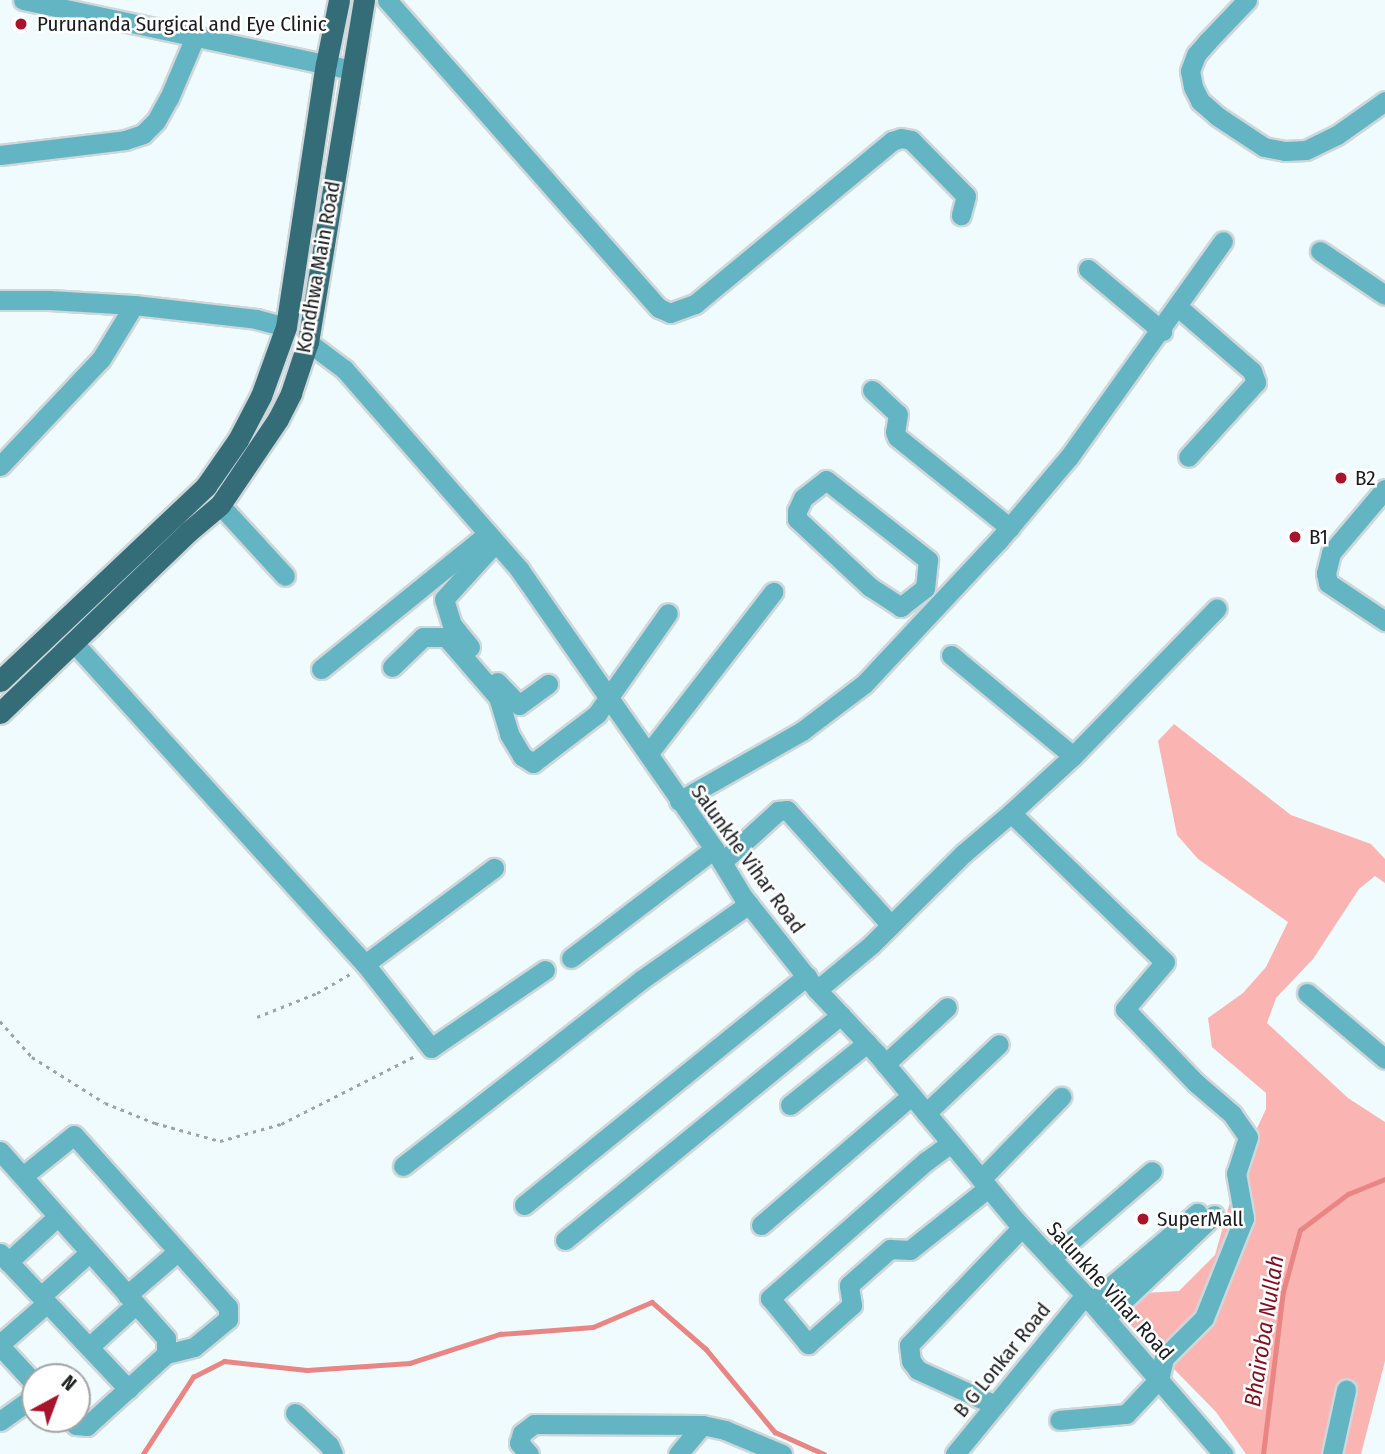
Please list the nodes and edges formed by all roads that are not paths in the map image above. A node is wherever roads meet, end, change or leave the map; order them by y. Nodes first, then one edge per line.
1 (23, 0) edge
2 (339, 0) edge
3 (364, 0) edge
4 (387, 0) edge
5 (1247, 0) edge
6 (195, 37) junction
7 (326, 64) junction
8 (351, 70) junction
9 (1385, 101) edge
10 (0, 155) edge
11 (961, 215) dead end
12 (1223, 241) dead end
13 (1320, 251) dead end
14 (1088, 270) dead end
15 (1385, 295) edge
16 (0, 300) edge
17 (134, 305) junction
18 (1178, 307) junction
19 (286, 327) junction
20 (1162, 331) junction
21 (308, 342) junction
22 (872, 390) dead end
23 (1188, 457) dead end
24 (0, 466) edge
25 (1385, 489) edge
26 (192, 500) junction
27 (214, 510) junction
28 (1010, 528) junction
29 (492, 539) junction
30 (285, 576) dead end
31 (925, 588) junction
32 (773, 592) dead end
33 (942, 601) junction
34 (1217, 608) dead end
35 (668, 613) dead end
36 (1385, 621) edge
37 (73, 642) junction
38 (951, 655) dead end
39 (392, 667) dead end
40 (321, 669) dead end
41 (0, 681) edge
42 (548, 684) dead end
43 (609, 696) junction
44 (0, 712) edge
45 (648, 754) junction
46 (1073, 756) junction
47 (679, 802) junction
48 (1011, 813) junction
49 (718, 855) junction
50 (494, 868) dead end
51 (749, 904) junction
52 (891, 925) junction
53 (571, 958) dead end
54 (365, 964) junction
55 (545, 970) dead end
56 (812, 983) junction
57 (1307, 993) dead end
58 (947, 1007) dead end
59 (841, 1015) junction
60 (867, 1044) junction
61 (999, 1044) dead end
62 (1385, 1059) edge
63 (885, 1064) junction
64 (911, 1096) junction
65 (1061, 1097) dead end
66 (790, 1105) dead end
67 (926, 1113) junction
68 (951, 1143) junction
69 (3, 1160) edge
70 (403, 1166) dead end
71 (1152, 1171) dead end
72 (23, 1176) junction
73 (984, 1183) junction
74 (524, 1205) dead end
75 (57, 1217) junction
76 (761, 1225) dead end
77 (1022, 1227) junction
78 (565, 1240) dead end
79 (177, 1252) junction
80 (89, 1254) junction
81 (4, 1257) edge
82 (1051, 1258) junction
83 (1089, 1298) junction
84 (44, 1299) junction
85 (131, 1300) junction
86 (1105, 1318) junction
87 (0, 1345) edge
88 (89, 1347) junction
89 (166, 1354) junction
90 (21, 1368) edge
91 (1158, 1379) junction
92 (128, 1389) junction
93 (1346, 1390) dead end
94 (995, 1405) junction
95 (21, 1406) edge
96 (295, 1413) dead end
97 (1059, 1420) dead end
98 (0, 1421) edge
99 (91, 1422) edge
100 (702, 1425) junction
101 (333, 1454) edge
102 (529, 1454) edge
103 (678, 1454) edge
104 (782, 1454) edge
105 (955, 1454) edge
106 (1223, 1454) edge
107 (1332, 1454) edge

1 - 6 street
2 - 7 main road, Kondhwa Main Road
3 - 8 main road, Kondhwa Main Road
4 - 11 street
5 - 9 street
6 - 7 street
6 - 10 street
7 - 8 street
7 - 19 main road, Kondhwa Main Road
8 - 21 main road, Kondhwa Main Road
12 - 18 street
13 - 15 street
14 - 20 street
16 - 17 street
17 - 19 street
17 - 24 street
18 - 20 street
18 - 23 street
19 - 26 main road, Kondhwa Main Road
20 - 28 street
21 - 27 main road, Kondhwa Main Road
21 - 29 street, Salunkhe Vihar Road
22 - 28 street
25 - 36 street
26 - 27 main road
26 - 41 main road, Kondhwa Main Road
27 - 30 street
27 - 37 main road, Kondhwa Main Road
28 - 33 street
29 - 40 street
29 - 42 street
29 - 43 street, Salunkhe Vihar Road
31 - 31 street
31 - 33 street
32 - 45 street
33 - 47 street
34 - 46 street
35 - 43 street
37 - 44 main road, Kondhwa Main Road
37 - 54 street
38 - 46 street
39 - 43 street
43 - 45 street, Salunkhe Vihar Road
45 - 47 street, Salunkhe Vihar Road
46 - 48 street
47 - 49 street, Salunkhe Vihar Road
48 - 52 street
48 - 91 street
49 - 51 street, Salunkhe Vihar Road
49 - 52 street
49 - 53 street
50 - 54 street
51 - 56 street, Salunkhe Vihar Road
51 - 70 street
52 - 56 street
54 - 55 street
56 - 59 street, Salunkhe Vihar Road
56 - 74 street
57 - 62 street
58 - 63 street
59 - 60 street, Salunkhe Vihar Road
59 - 78 street
60 - 63 street, Salunkhe Vihar Road
60 - 66 street
61 - 67 street
63 - 64 street, Salunkhe Vihar Road
64 - 67 street, Salunkhe Vihar Road
64 - 76 street
65 - 73 street
67 - 68 street, Salunkhe Vihar Road
68 - 73 street, Salunkhe Vihar Road
68 - 73 street
69 - 72 street
71 - 82 street
72 - 75 street
72 - 79 street
73 - 77 street, Salunkhe Vihar Road
75 - 80 street
75 - 81 street
77 - 82 street, Salunkhe Vihar Road
77 - 94 street
79 - 85 street
79 - 89 street
80 - 84 street
80 - 85 street
81 - 84 street
82 - 83 street, Salunkhe Vihar Road
83 - 86 street, Salunkhe Vihar Road
83 - 86 street, B G Lonkar Road
83 - 94 street, B G Lonkar Road
84 - 87 street
84 - 88 street
85 - 88 street
85 - 89 street
86 - 91 street, Salunkhe Vihar Road
87 - 90 street
88 - 92 street
89 - 92 street
91 - 97 street
91 - 106 street, Salunkhe Vihar Road
92 - 99 street
93 - 107 street
94 - 105 street, B G Lonkar Road
95 - 98 street
96 - 101 street
100 - 102 street
100 - 103 street
100 - 104 street

